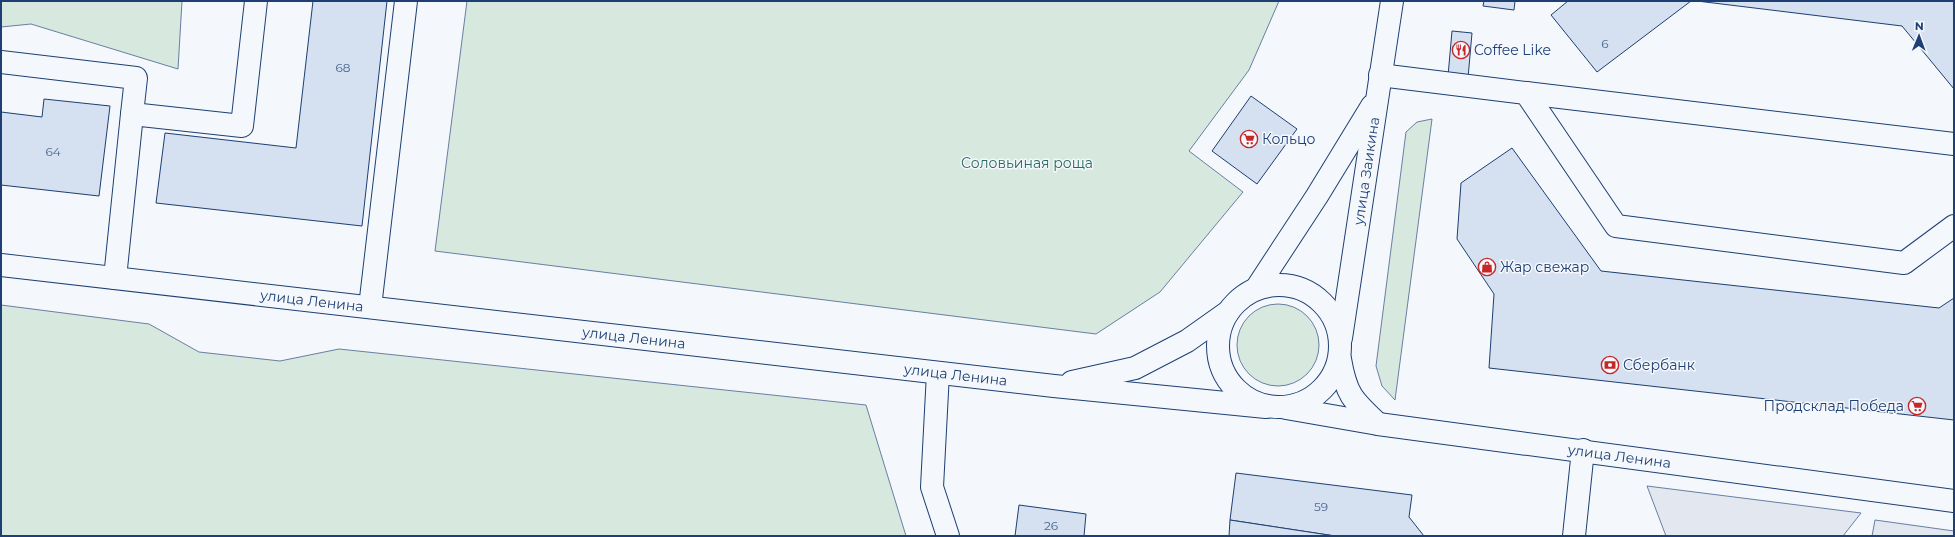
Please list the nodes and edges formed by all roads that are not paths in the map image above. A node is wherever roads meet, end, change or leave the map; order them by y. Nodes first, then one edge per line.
1 (256, 1) edge
2 (406, 1) edge
3 (1392, 1) edge
4 (1, 62) edge
5 (1380, 75) junction
6 (1526, 93) junction
7 (1377, 99) junction
8 (132, 114) junction
9 (1954, 144) edge
10 (1954, 226) edge
11 (1, 265) edge
12 (115, 278) junction
13 (1256, 289) junction
14 (370, 307) junction
15 (1228, 312) junction
16 (1341, 349) junction
17 (938, 373) junction
18 (1054, 386) junction
19 (1276, 407) junction
20 (1378, 424) junction
21 (1583, 450) junction
22 (1954, 501) edge
23 (948, 536) edge
24 (1574, 536) edge

1 - 8 main road
2 - 14 main road
3 - 5 main road, улица Заикина
4 - 8 main road
5 - 6 main road
5 - 7 main road, улица Заикина
6 - 9 main road
6 - 10 main road
7 - 13 main road
7 - 16 main road, улица Заикина
8 - 12 main road
11 - 12 main road, улица Ленина
12 - 14 main road, улица Ленина
13 - 15 main road
13 - 16 main road
14 - 17 main road, улица Ленина
15 - 18 main road
15 - 19 main road
16 - 19 main road
16 - 20 main road, улица Заикина
17 - 18 main road, улица Ленина
17 - 23 main road
18 - 19 main road, улица Ленина
19 - 20 main road, улица Ленина
20 - 21 main road, улица Ленина
21 - 22 main road, улица Ленина
21 - 24 main road

